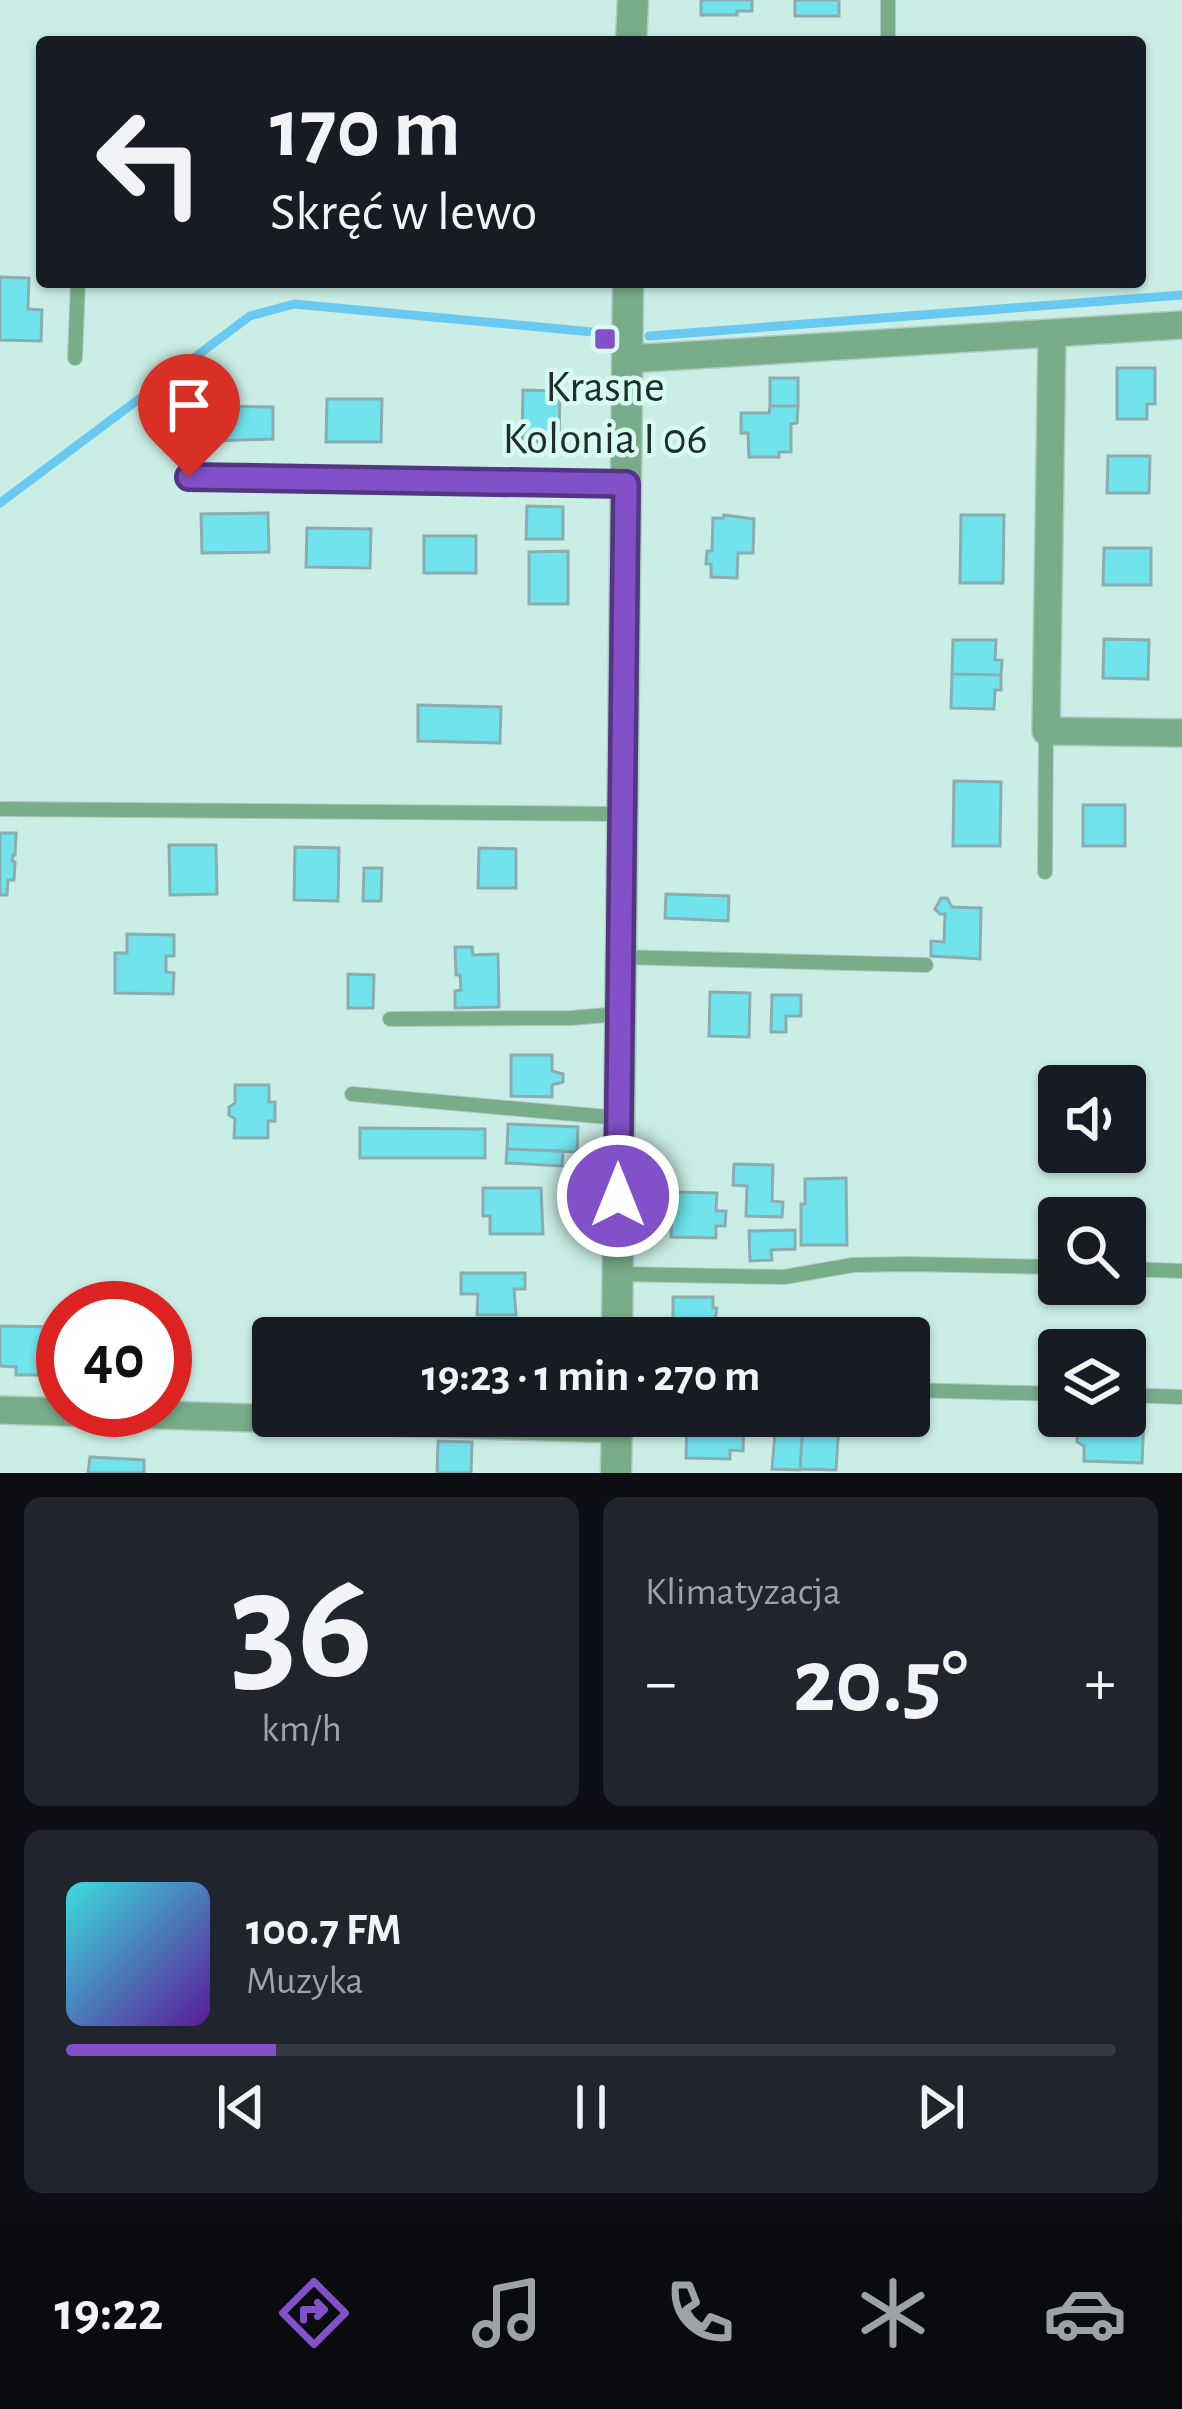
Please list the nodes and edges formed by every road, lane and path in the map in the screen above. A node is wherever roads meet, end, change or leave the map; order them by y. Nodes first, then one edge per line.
1 (633, 0) edge
2 (888, 0) edge
3 (632, 36) edge
4 (888, 36) edge
5 (78, 288) edge
6 (628, 288) edge
7 (1182, 326) edge
8 (1052, 334) junction
9 (75, 358) dead end
10 (628, 359) junction
11 (189, 477) dead end
12 (626, 484) junction
13 (1046, 731) junction
14 (1182, 733) edge
15 (0, 809) edge
16 (621, 814) junction
17 (1045, 872) dead end
18 (620, 957) junction
19 (926, 964) dead end
20 (620, 1014) junction
21 (390, 1019) dead end
22 (352, 1094) dead end
23 (619, 1118) junction
24 (1038, 1267) edge
25 (1146, 1270) edge
26 (1182, 1271) edge
27 (618, 1274) junction
28 (617, 1317) edge
29 (930, 1391) edge
30 (1038, 1393) edge
31 (1146, 1395) edge
32 (1182, 1396) edge
33 (0, 1410) edge
34 (252, 1415) edge
35 (617, 1437) edge
36 (616, 1473) edge

1 - 3 street
2 - 4 lane
5 - 9 lane
6 - 10 street
7 - 8 street
8 - 10 street
8 - 13 street
10 - 12 street
11 - 12 lane
12 - 16 street
13 - 14 street
13 - 17 lane
15 - 16 lane
16 - 18 street
18 - 19 lane
18 - 20 street
20 - 21 lane
20 - 23 street
22 - 23 lane
23 - 27 street
24 - 27 lane
25 - 26 lane
27 - 28 street
29 - 30 lane
31 - 32 lane
33 - 34 street
35 - 36 street

